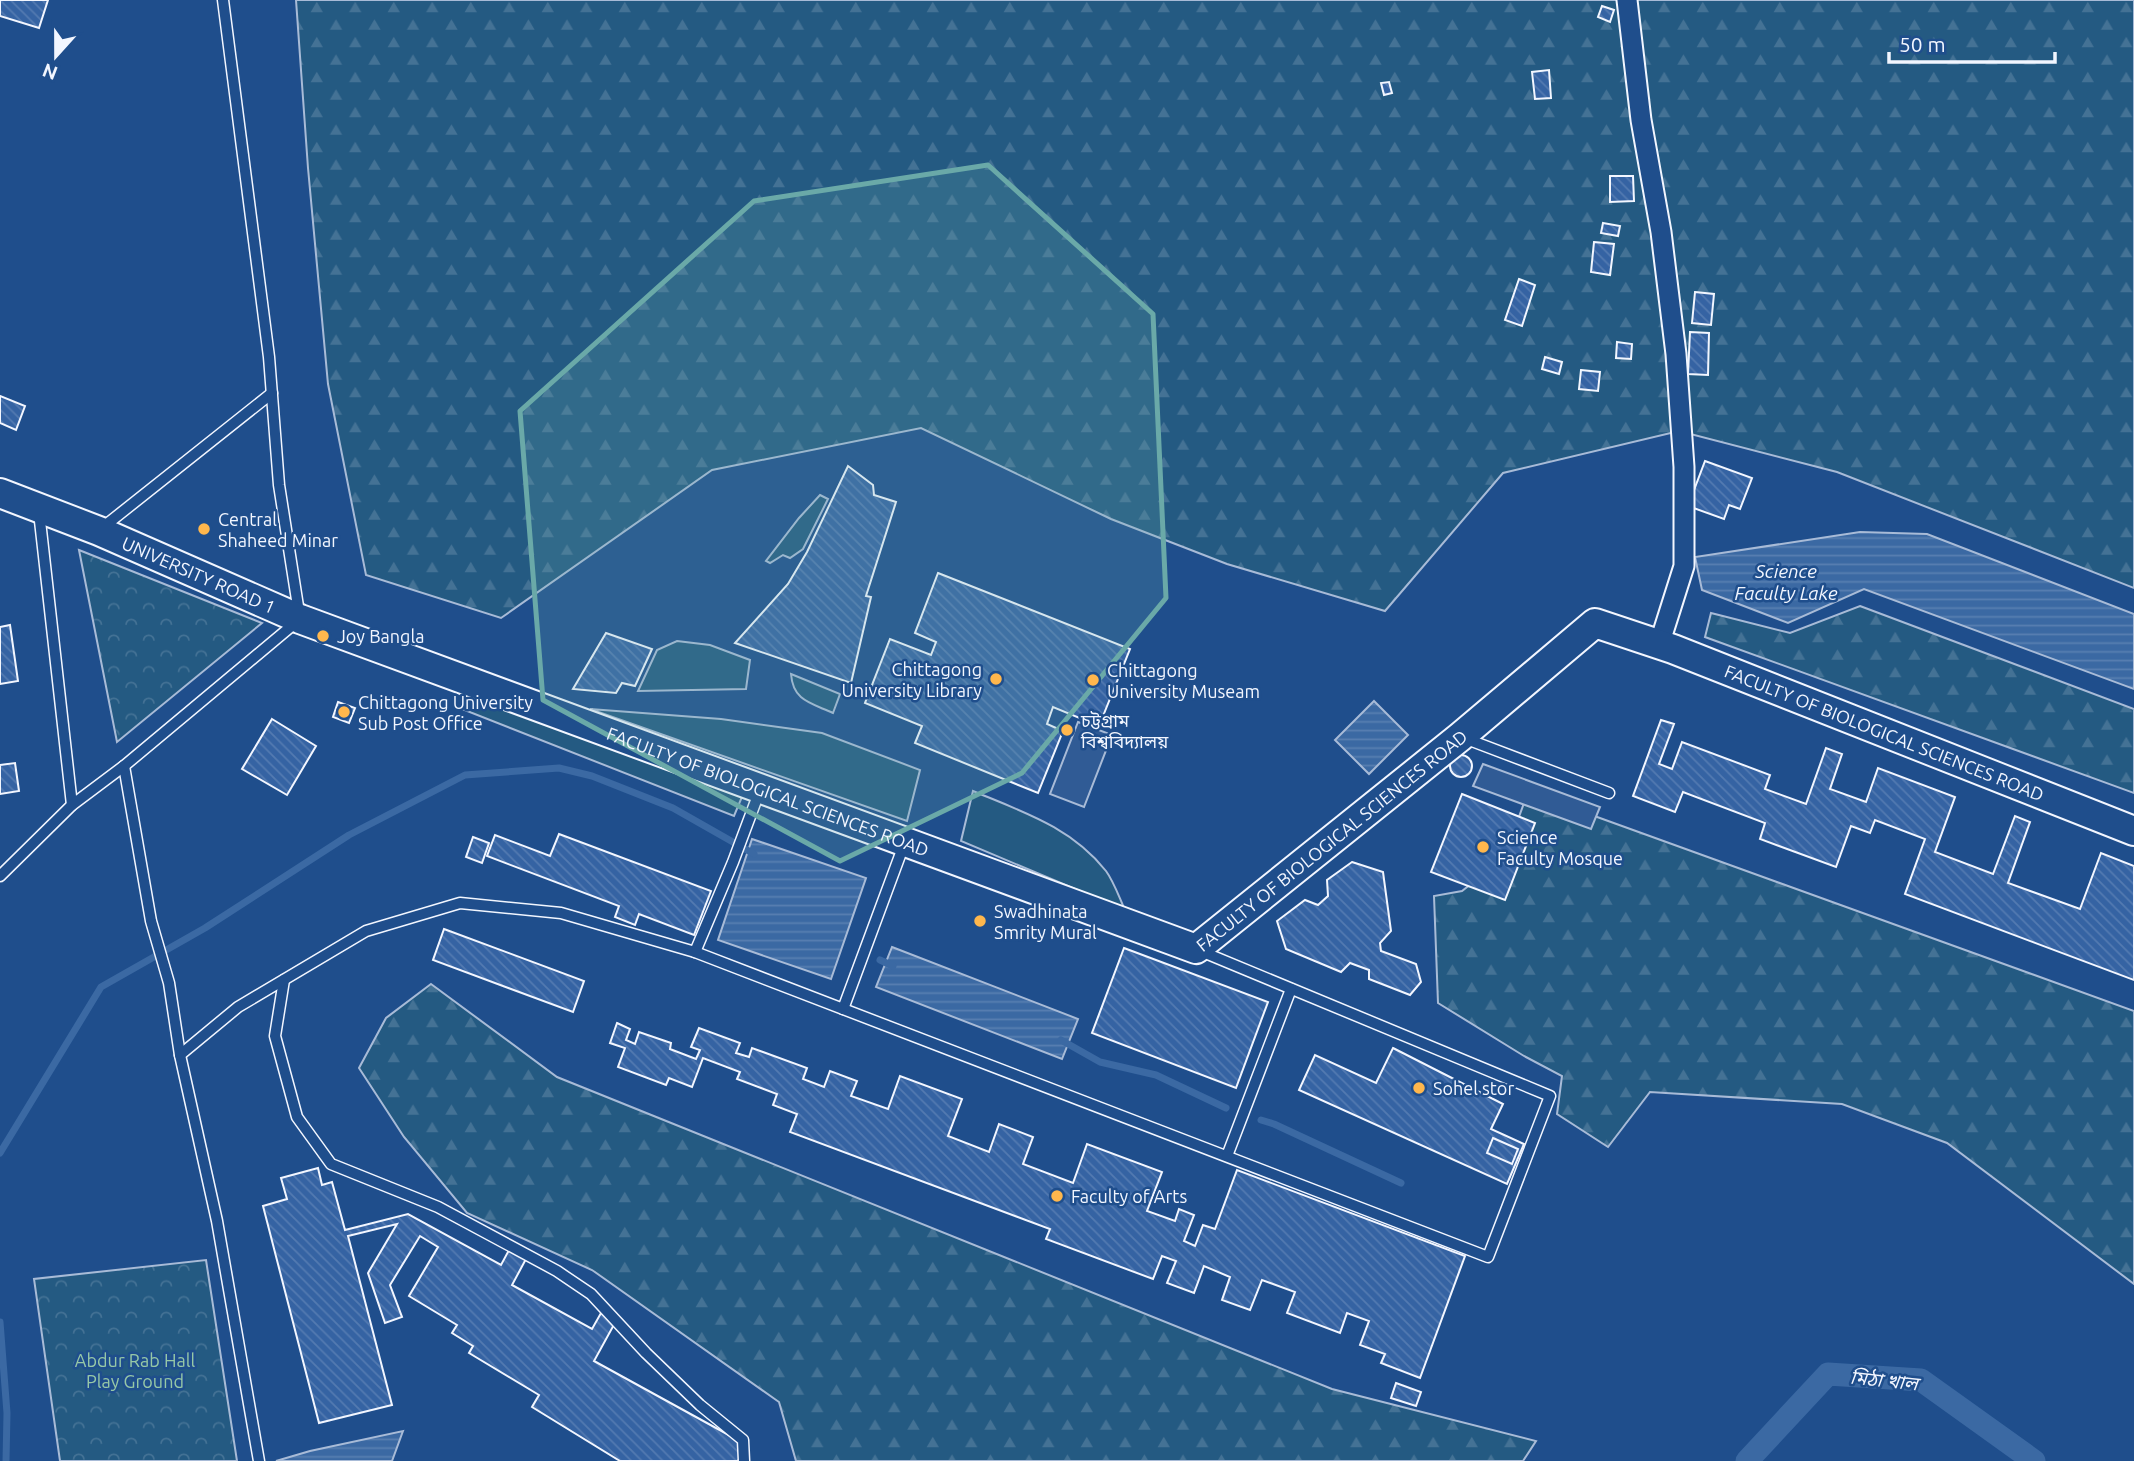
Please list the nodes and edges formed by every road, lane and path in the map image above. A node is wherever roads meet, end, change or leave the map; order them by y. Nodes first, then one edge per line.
1 (223, 0) edge
2 (1627, 0) edge
3 (272, 393) junction
4 (0, 494) edge
5 (39, 508) junction
6 (99, 531) junction
7 (300, 619) junction
8 (1659, 645) junction
9 (1460, 737) junction
10 (124, 766) junction
11 (761, 789) junction
12 (1609, 793) dead end
13 (72, 805) junction
14 (2134, 831) edge
15 (905, 842) junction
16 (0, 876) edge
17 (1196, 949) junction
18 (695, 952) junction
19 (284, 980) junction
20 (1292, 989) junction
21 (843, 1009) junction
22 (180, 1055) junction
23 (1227, 1156) junction
24 (259, 1461) edge
25 (744, 1461) edge

1 - 3 lane
2 - 8 street
3 - 6 lane
3 - 7 lane
4 - 5 street, UNIVERSITY ROAD 1
5 - 6 street, UNIVERSITY ROAD 1
5 - 13 lane
6 - 7 street, UNIVERSITY ROAD 1
7 - 10 lane
7 - 11 street, FACULTY OF BIOLOGICAL SCIENCES ROAD
8 - 9 street, FACULTY OF BIOLOGICAL SCIENCES ROAD
8 - 14 street, FACULTY OF BIOLOGICAL SCIENCES ROAD
9 - 12 lane
9 - 17 street, FACULTY OF BIOLOGICAL SCIENCES ROAD
10 - 13 lane
10 - 22 lane
11 - 15 street, FACULTY OF BIOLOGICAL SCIENCES ROAD
11 - 18 lane
13 - 16 lane
15 - 17 street, FACULTY OF BIOLOGICAL SCIENCES ROAD
15 - 21 lane
17 - 20 lane
18 - 19 lane
18 - 21 lane
19 - 22 lane
19 - 25 lane
20 - 23 lane
20 - 23 lane
21 - 23 lane
22 - 24 lane

